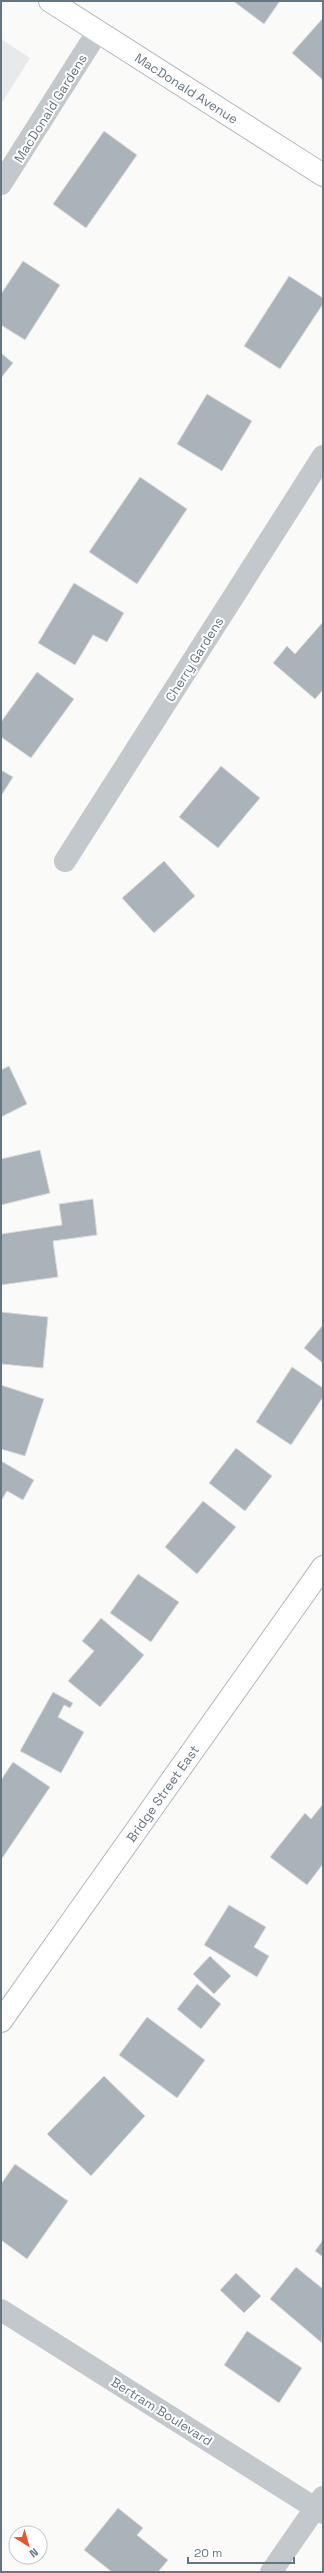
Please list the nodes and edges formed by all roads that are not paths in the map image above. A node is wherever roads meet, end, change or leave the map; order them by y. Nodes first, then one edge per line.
1 (50, 1) edge
2 (98, 31) junction
3 (323, 175) edge
4 (1, 184) edge
5 (323, 456) edge
6 (65, 861) dead end
7 (323, 1567) edge
8 (1, 2021) edge
9 (1, 2310) edge
10 (321, 2511) edge
11 (271, 2572) edge

1 - 2 street, MacDonald Avenue
2 - 3 street, MacDonald Avenue
2 - 4 street, MacDonald Gardens
5 - 6 street, Cherry Gardens
7 - 8 street, Bridge Street East
9 - 10 street, Bertram Boulevard
10 - 11 street

